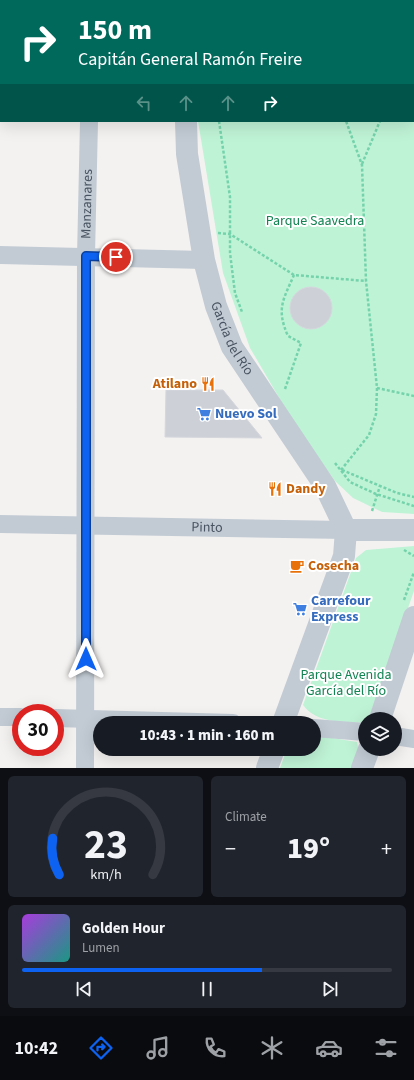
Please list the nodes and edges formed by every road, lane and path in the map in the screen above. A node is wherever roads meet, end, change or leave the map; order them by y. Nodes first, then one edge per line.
1 (89, 122) edge
2 (186, 122) edge
3 (219, 122) edge
4 (346, 122) edge
5 (380, 122) edge
6 (362, 165) junction
7 (230, 234) junction
8 (200, 235) junction
9 (0, 255) edge
10 (86, 256) junction
11 (204, 260) junction
12 (294, 275) junction
13 (366, 281) junction
14 (244, 318) dead end
15 (377, 388) junction
16 (280, 389) dead end
17 (414, 396) edge
18 (332, 459) dead end
19 (341, 470) junction
20 (325, 486) junction
21 (414, 497) edge
22 (414, 506) edge
23 (0, 524) edge
24 (86, 525) junction
25 (346, 530) junction
26 (414, 530) edge
27 (414, 617) edge
28 (382, 712) edge
29 (286, 716) edge
30 (0, 717) edge
31 (12, 717) edge
32 (64, 718) edge
33 (86, 718) junction
34 (93, 718) edge
35 (321, 729) edge
36 (358, 731) edge
37 (402, 737) edge
38 (414, 740) edge
39 (271, 756) edge
40 (366, 756) edge
41 (86, 768) edge
42 (267, 768) edge
43 (362, 768) edge

1 - 10 street, Manzanares
2 - 8 street, García del Río
3 - 7 path
4 - 6 path
5 - 6 path
6 - 13 path
7 - 8 path
7 - 12 path
7 - 14 path
8 - 11 street, García del Río
9 - 10 street
10 - 11 street
10 - 24 street, Manzanares
11 - 20 street, García del Río
12 - 13 path
12 - 16 path
13 - 15 path
15 - 17 path
15 - 19 path
18 - 19 path
19 - 20 path
19 - 21 path
19 - 22 path
20 - 25 street, García del Río
23 - 24 street, Pinto
24 - 25 street, Pinto
24 - 33 street, Manzanares
25 - 26 street, Pinto
25 - 29 street
27 - 28 street
30 - 31 street
32 - 33 street
33 - 34 street
33 - 41 street, Manzanares
35 - 36 street
37 - 38 street
39 - 42 street
40 - 43 street

